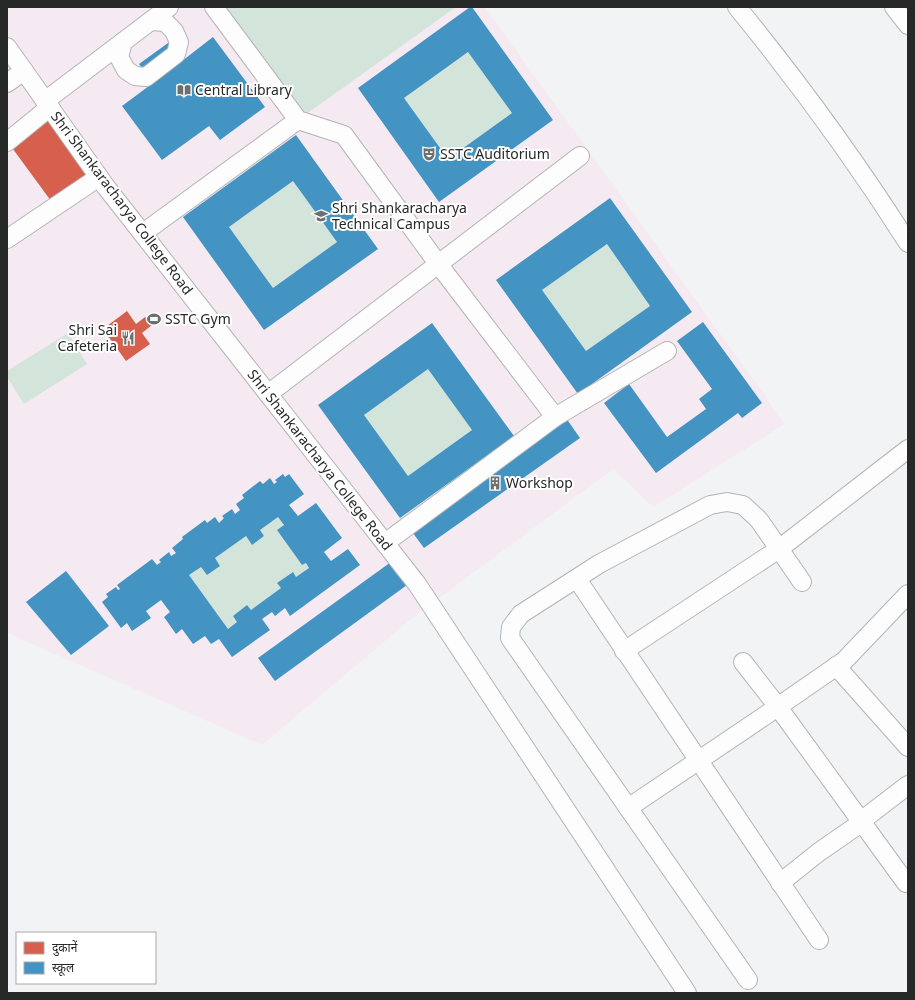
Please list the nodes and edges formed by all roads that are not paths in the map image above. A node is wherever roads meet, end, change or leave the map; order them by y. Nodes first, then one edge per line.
1 (214, 7) edge
2 (737, 7) edge
3 (894, 7) edge
4 (159, 12) edge
5 (908, 25) edge
6 (123, 42) junction
7 (7, 47) edge
8 (24, 71) junction
9 (7, 83) edge
10 (48, 104) junction
11 (298, 120) junction
12 (7, 142) edge
13 (580, 156) dead end
14 (99, 177) junction
15 (143, 233) junction
16 (7, 239) edge
17 (908, 243) edge
18 (439, 265) junction
19 (667, 351) dead end
20 (268, 394) junction
21 (555, 417) junction
22 (908, 449) edge
23 (385, 543) junction
24 (779, 549) junction
25 (576, 579) junction
26 (802, 582) dead end
27 (908, 594) edge
28 (624, 651) junction
29 (743, 662) dead end
30 (836, 666) junction
31 (778, 707) junction
32 (908, 747) edge
33 (698, 761) junction
34 (908, 785) edge
35 (628, 808) junction
36 (861, 821) junction
37 (780, 883) junction
38 (906, 883) dead end
39 (819, 940) dead end
40 (748, 980) dead end
41 (687, 993) edge

1 - 11 street
2 - 17 street
3 - 5 street
4 - 6 street
4 - 6 street
6 - 10 street
7 - 8 street, Shri Shankaracharya College Road
8 - 9 street
8 - 10 street, Shri Shankaracharya College Road
10 - 12 street
10 - 14 street, Shri Shankaracharya College Road
11 - 15 street
11 - 18 street
13 - 18 street
14 - 15 street, Shri Shankaracharya College Road
14 - 16 street
15 - 20 street, Shri Shankaracharya College Road
18 - 20 street
18 - 21 street
19 - 21 street
20 - 23 street, Shri Shankaracharya College Road
21 - 23 street
22 - 24 street
23 - 41 street, Shri Shankaracharya College Road
24 - 25 street
24 - 26 street
24 - 28 street
25 - 28 street
25 - 35 street
27 - 30 street
28 - 33 street
29 - 31 street
30 - 31 street
30 - 32 street
31 - 33 street
31 - 36 street
33 - 35 street
33 - 37 street
34 - 36 street
35 - 40 street
36 - 37 street
36 - 38 street
37 - 39 street

